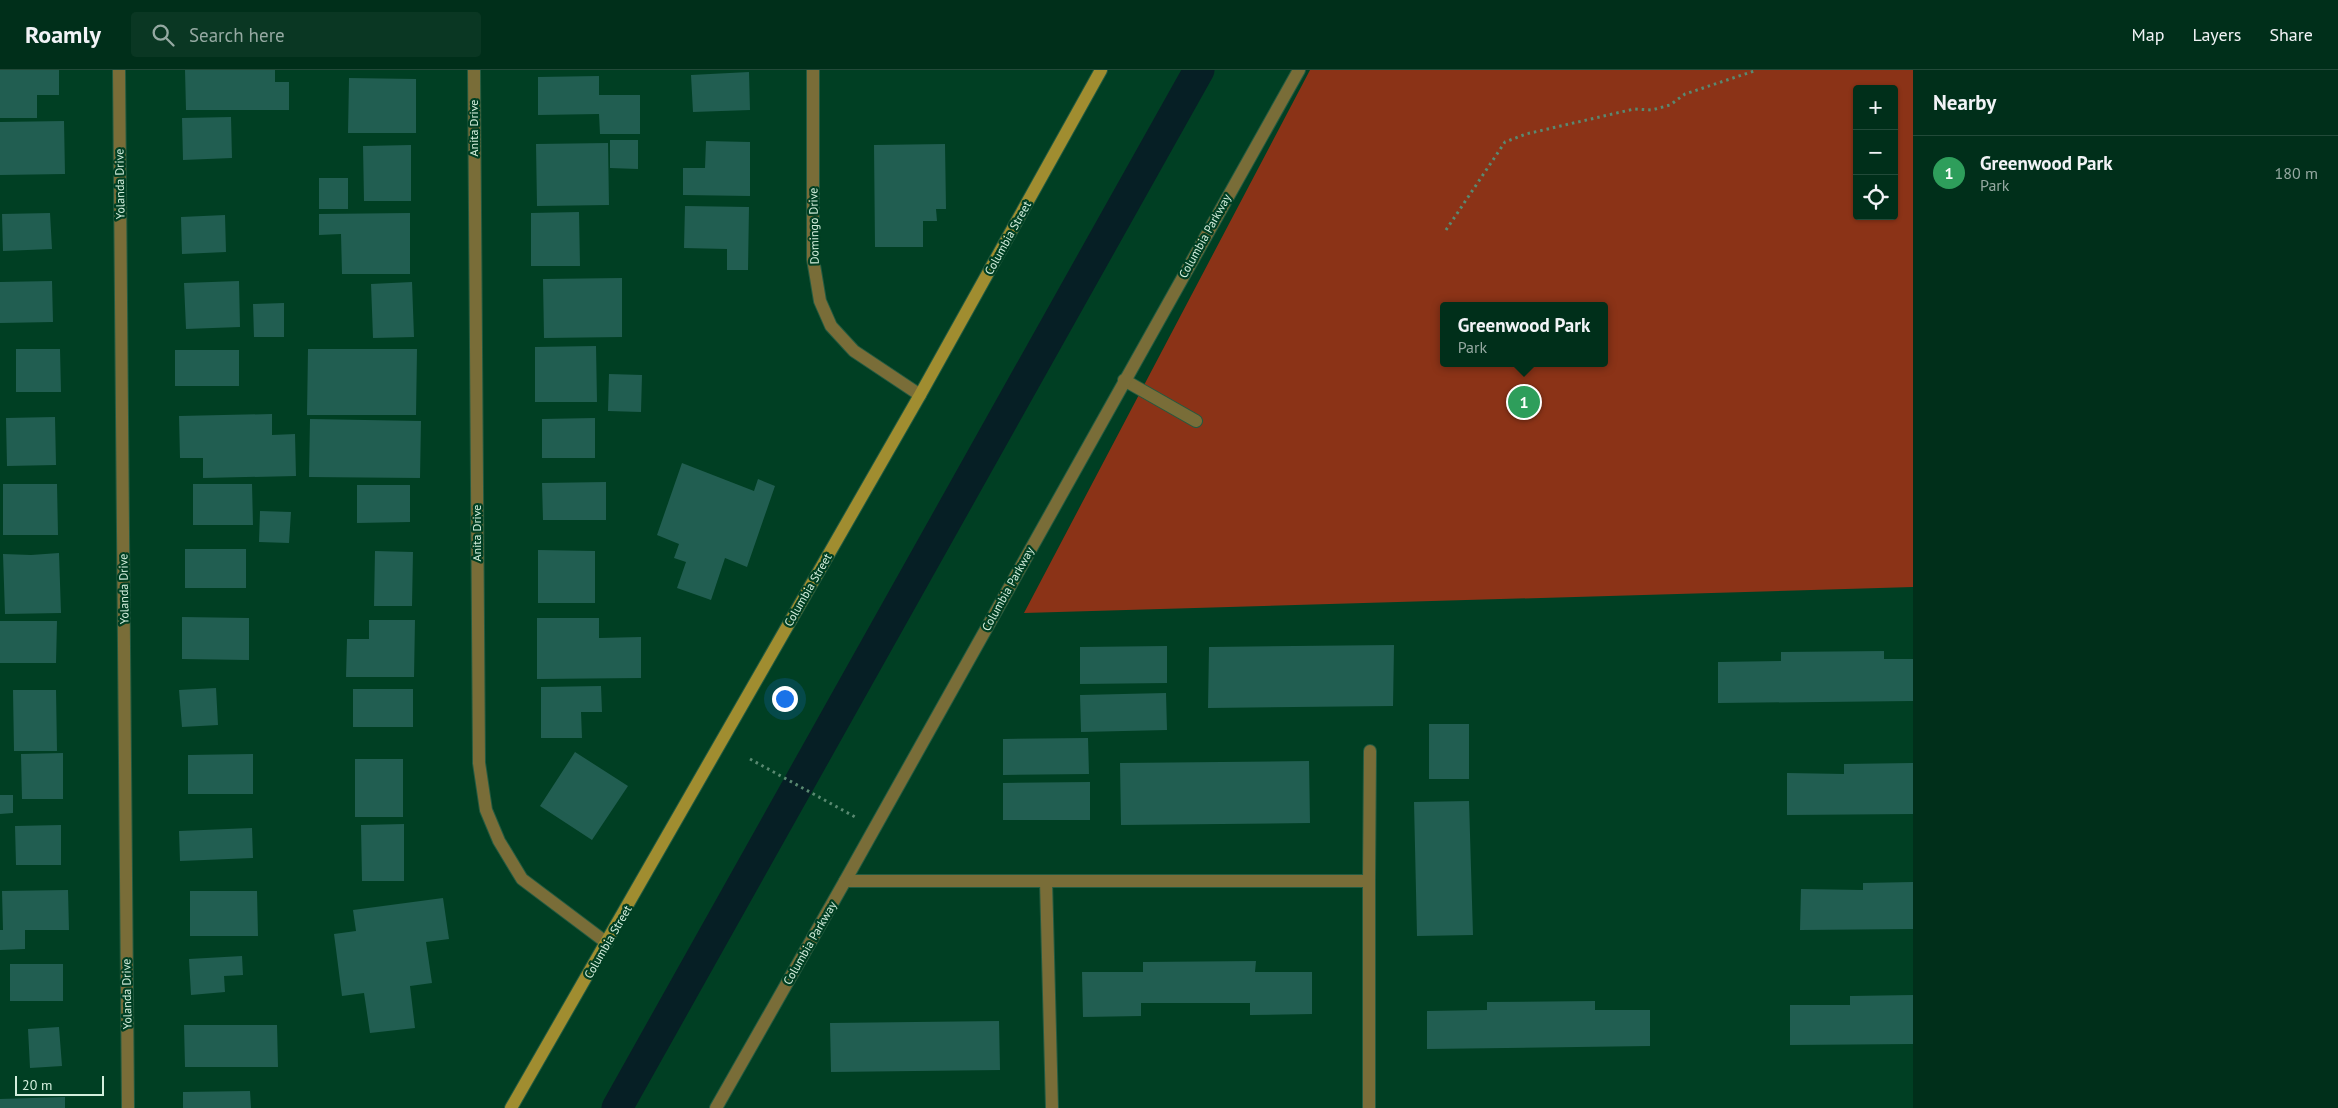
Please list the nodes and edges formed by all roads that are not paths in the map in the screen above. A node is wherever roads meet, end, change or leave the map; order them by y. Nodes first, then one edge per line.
1 (119, 70) edge
2 (474, 70) edge
3 (814, 70) edge
4 (1101, 70) edge
5 (1298, 70) edge
6 (1124, 380) junction
7 (920, 395) junction
8 (1196, 421) dead end
9 (1370, 751) dead end
10 (846, 881) junction
11 (1046, 881) junction
12 (1369, 881) junction
13 (607, 943) junction
14 (128, 1108) edge
15 (511, 1108) edge
16 (716, 1108) edge
17 (1052, 1108) edge
18 (1369, 1108) edge

1 - 14 street, Yolanda Drive
2 - 13 street, Anita Drive
3 - 7 street, Domingo Drive
4 - 7 street, Columbia Street
5 - 6 street, Columbia Parkway
6 - 8 street
6 - 10 street, Columbia Parkway
7 - 13 street, Columbia Street
9 - 12 street
10 - 11 street
10 - 16 street, Columbia Parkway
11 - 12 street
11 - 17 street
12 - 18 street
13 - 15 street, Columbia Street

